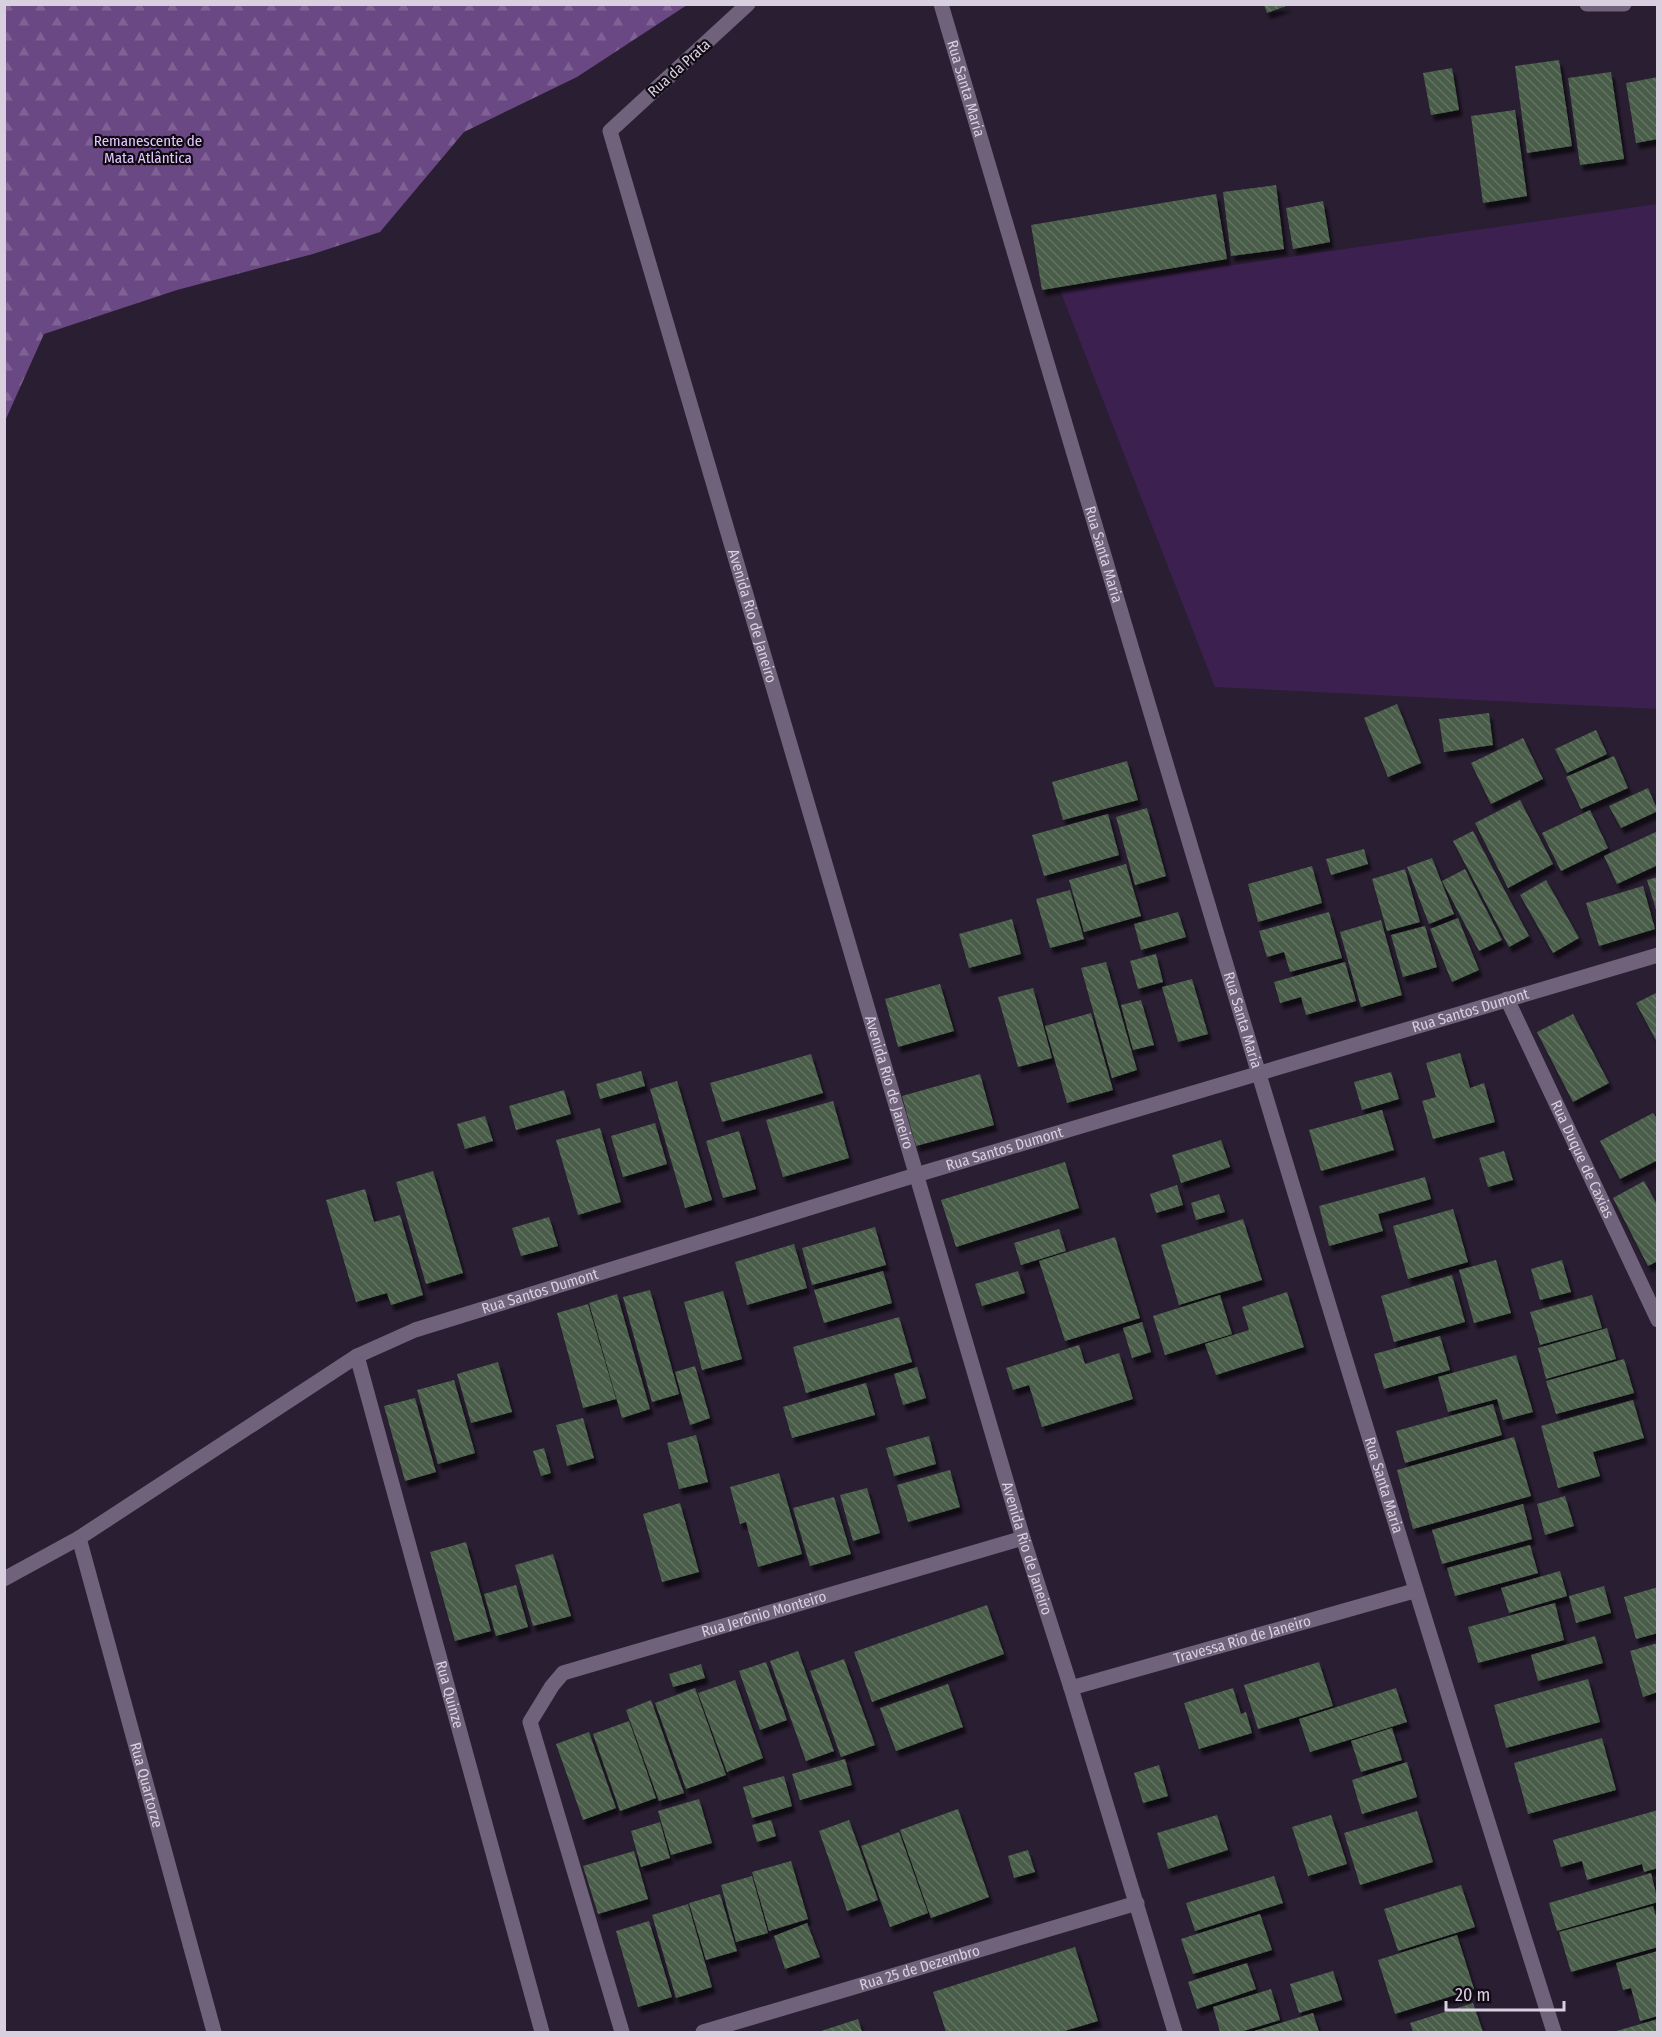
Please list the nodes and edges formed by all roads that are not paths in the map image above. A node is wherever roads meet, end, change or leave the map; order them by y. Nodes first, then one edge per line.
1 (748, 4) edge
2 (941, 4) edge
3 (1587, 4) edge
4 (1624, 4) edge
5 (609, 131) joint
6 (1658, 955) edge
7 (1508, 999) junction
8 (1258, 1075) junction
9 (916, 1175) junction
10 (1658, 1320) edge
11 (357, 1356) junction
12 (79, 1538) junction
13 (1023, 1538) junction
14 (4, 1579) edge
15 (1414, 1591) junction
16 (1071, 1688) junction
17 (1137, 1903) junction
18 (214, 2032) edge
19 (542, 2032) edge
20 (622, 2032) edge
21 (703, 2032) edge
22 (1175, 2032) edge
23 (1554, 2032) edge

1 - 5 street, Rua da Prata
2 - 8 street, Rua Santa Maria
3 - 4 street
5 - 9 street, Avenida Rio de Janeiro
6 - 7 street, Rua Santos Dumont
7 - 8 street, Rua Santos Dumont
7 - 10 street, Rua Duque de Caxias
8 - 9 street, Rua Santos Dumont
8 - 15 street, Rua Santa Maria
9 - 11 street, Rua Santos Dumont
9 - 13 street, Avenida Rio de Janeiro
11 - 12 street, Rua Santos Dumont
11 - 19 street, Rua Quinze
12 - 14 street, Rua Santos Dumont
12 - 18 street, Rua Quartorze
13 - 16 street, Avenida Rio de Janeiro
13 - 20 street, Rua Jerônio Monteiro
15 - 16 street, Travessa Rio de Janeiro
15 - 23 street, Rua Santa Maria
16 - 17 street, Avenida Rio de Janeiro
17 - 21 street, Rua 25 de Dezembro
17 - 22 street, Avenida Rio de Janeiro

